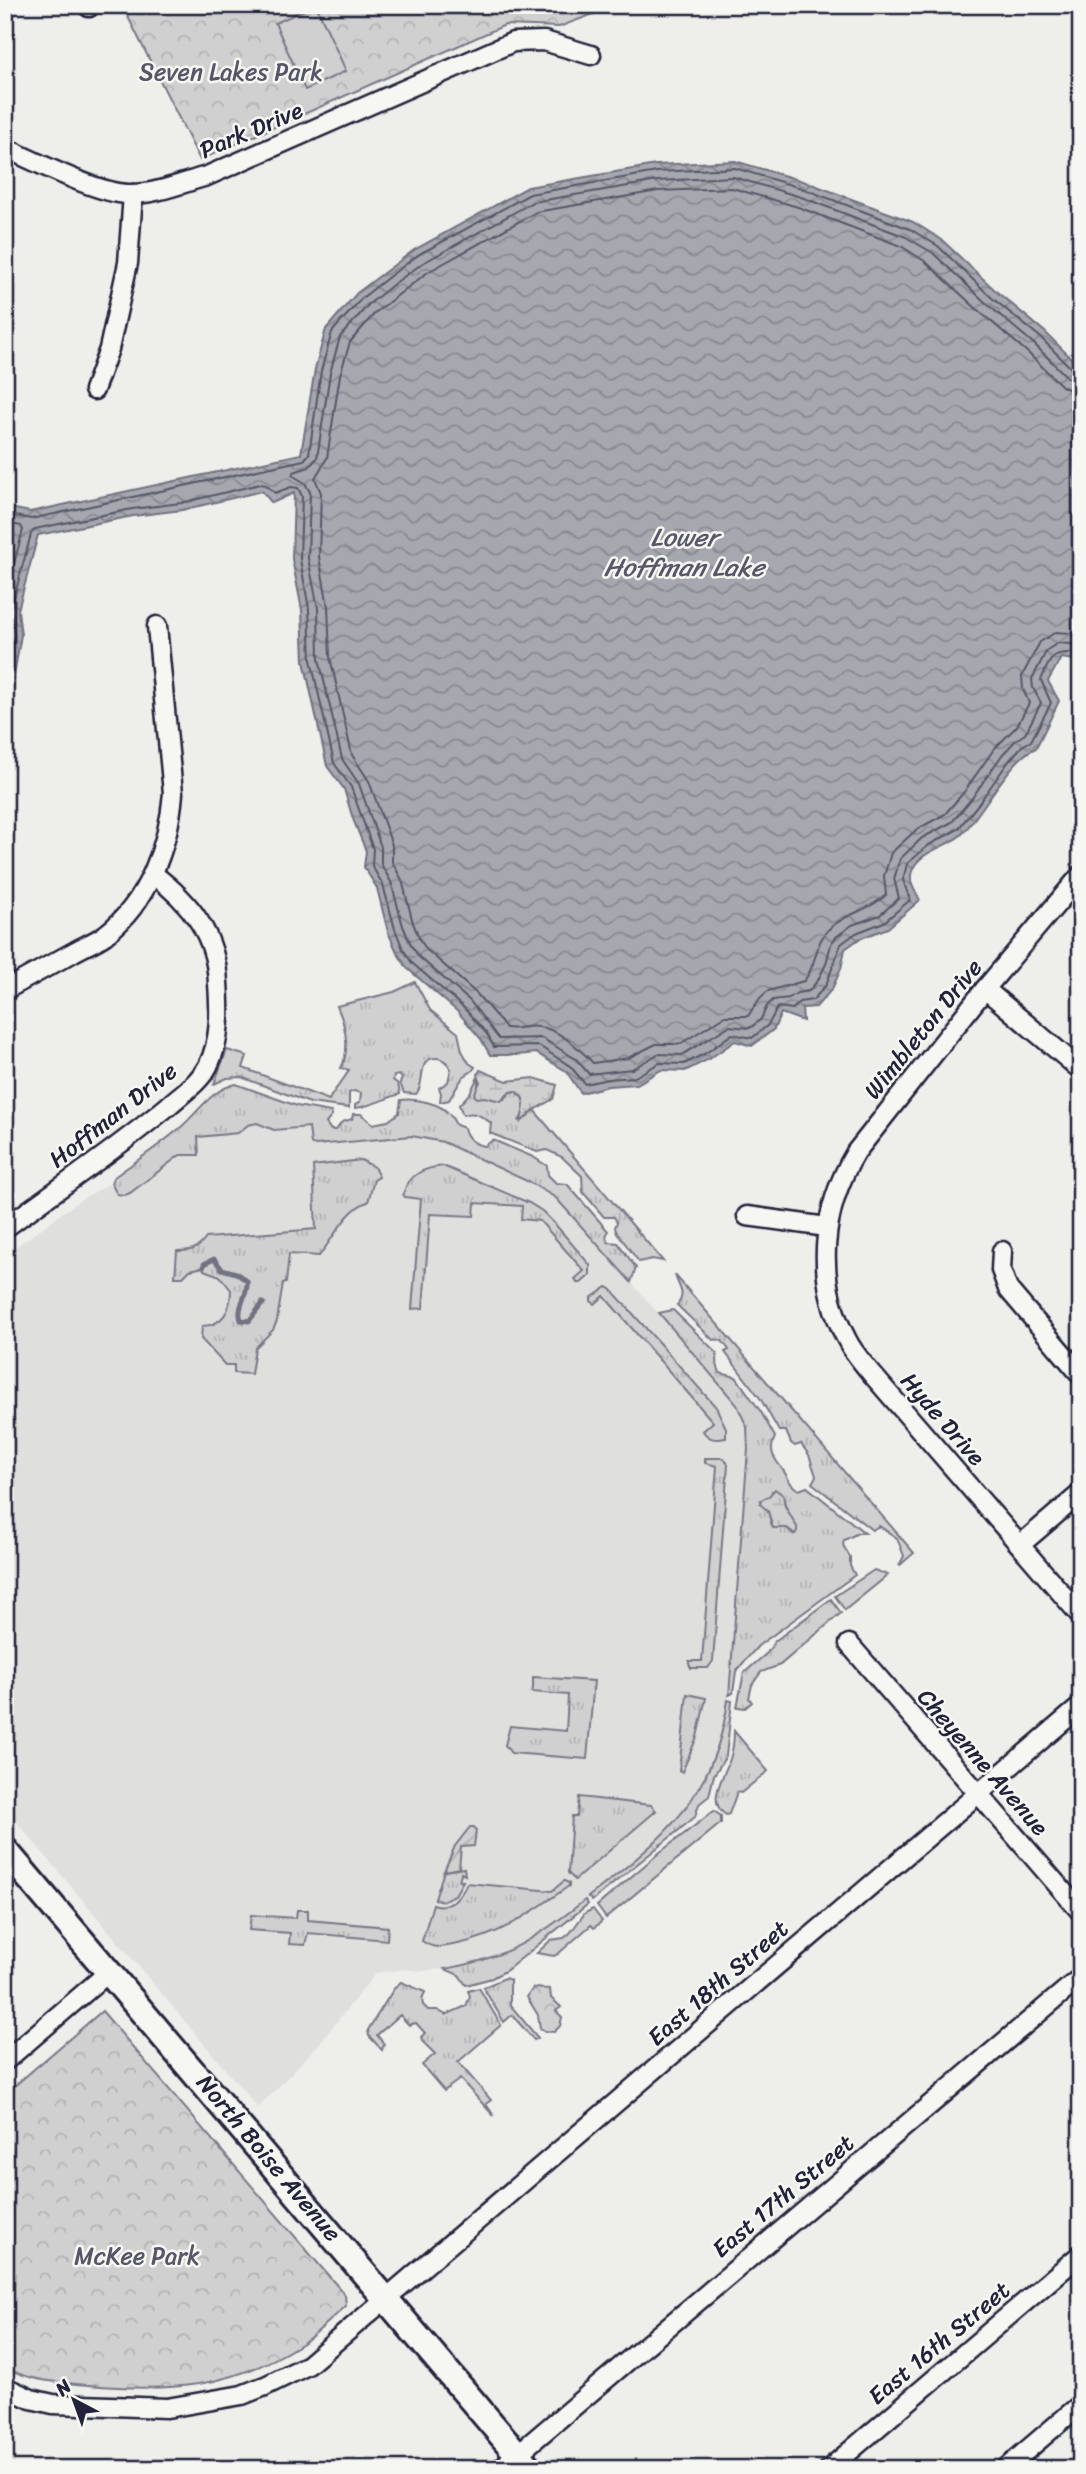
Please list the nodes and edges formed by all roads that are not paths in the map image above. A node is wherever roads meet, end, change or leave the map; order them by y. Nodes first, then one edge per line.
1 (591, 55) dead end
2 (5, 148) edge
3 (133, 194) junction
4 (94, 390) dead end
5 (157, 626) dead end
6 (153, 874) junction
7 (1081, 875) edge
8 (985, 989) junction
9 (5, 990) edge
10 (1081, 1070) edge
11 (747, 1216) dead end
12 (827, 1227) junction
13 (5, 1228) edge
14 (1002, 1251) dead end
15 (1081, 1375) edge
16 (1081, 1493) edge
17 (1020, 1545) junction
18 (1081, 1616) edge
19 (849, 1644) dead end
20 (1081, 1706) edge
21 (978, 1793) junction
22 (5, 1850) edge
23 (1081, 1912) edge
24 (110, 1971) junction
25 (1081, 1976) edge
26 (5, 2060) edge
27 (1081, 2254) edge
28 (387, 2298) junction
29 (5, 2387) edge
30 (1081, 2404) edge
31 (516, 2464) edge
32 (829, 2469) edge
33 (1005, 2469) edge

1 - 3 street, Park Drive
2 - 3 street, Park Drive
3 - 4 street
5 - 6 street
6 - 9 street
6 - 13 street, Hoffman Drive
7 - 8 street, Wimbleton Drive
8 - 10 street
8 - 12 street, Wimbleton Drive
11 - 12 street
12 - 17 street, Hyde Drive
14 - 15 street
16 - 17 street
17 - 18 street, Hyde Drive
19 - 21 street, Cheyenne Avenue
20 - 21 street, East 18th Street
21 - 23 street, Cheyenne Avenue
21 - 28 street, East 18th Street
22 - 24 street, North Boise Avenue
24 - 26 street
24 - 28 street, North Boise Avenue
25 - 31 street, East 17th Street
27 - 32 street, East 16th Street
28 - 29 street, East 18th Street
28 - 31 street, North Boise Avenue
30 - 33 street

